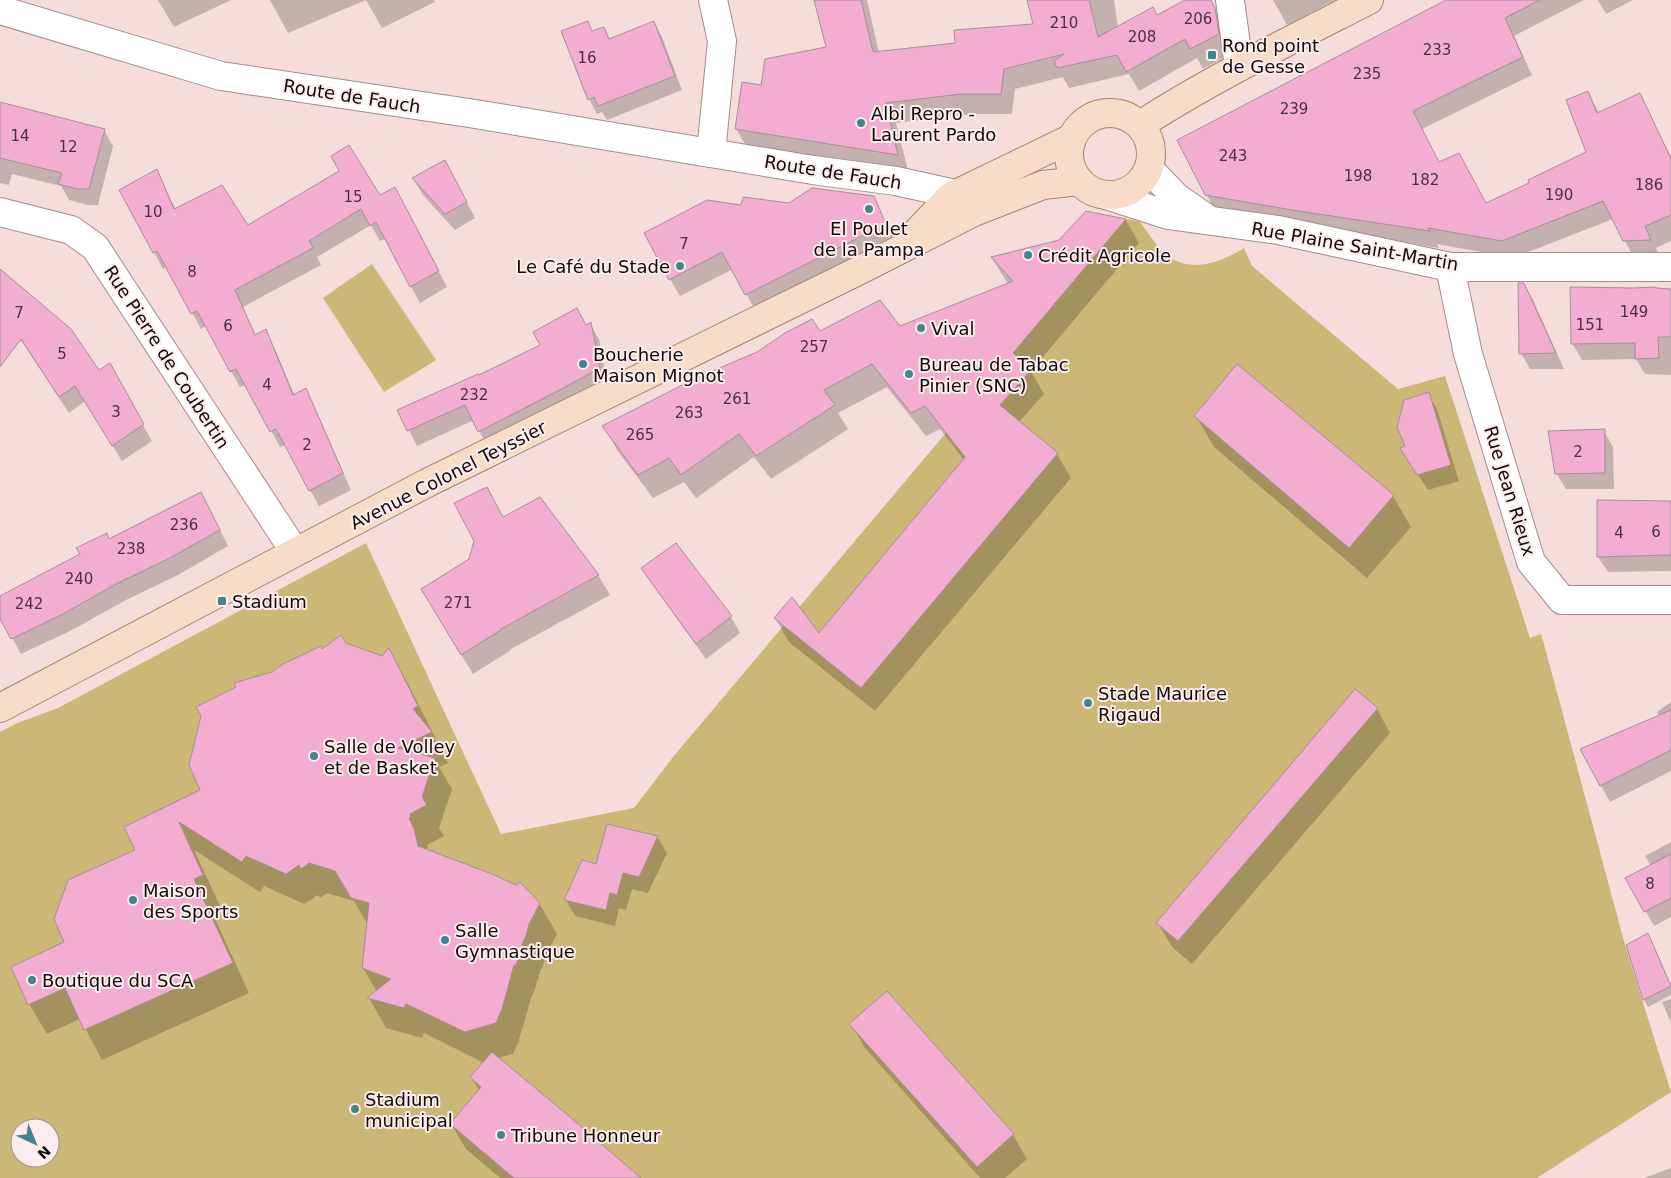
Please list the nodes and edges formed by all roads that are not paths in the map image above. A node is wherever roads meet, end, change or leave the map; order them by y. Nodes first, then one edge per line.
1 (713, 0) edge
2 (1230, 0) edge
3 (1369, 0) edge
4 (0, 10) edge
5 (1239, 67) junction
6 (1140, 126) junction
7 (1072, 138) junction
8 (711, 153) junction
9 (1149, 169) junction
10 (1079, 181) junction
11 (955, 194) junction
12 (1106, 195) junction
13 (0, 212) edge
14 (1212, 221) junction
15 (900, 250) junction
16 (1450, 267) junction
17 (1671, 267) edge
18 (295, 552) junction
19 (1671, 600) edge
20 (3, 700) edge

1 - 8 street
2 - 5 street
3 - 5 main road
4 - 8 street, Route de Fauch
5 - 6 main road
6 - 7 main road
6 - 9 main road
7 - 10 main road
7 - 11 main road, Avenue Colonel Teyssier
8 - 11 street, Route de Fauch
9 - 12 main road
9 - 14 street, Rue Plaine Saint-Martin
10 - 12 main road
10 - 15 main road, Avenue Colonel Teyssier
11 - 15 main road, Avenue Colonel Teyssier
12 - 14 street
13 - 18 street, Rue Pierre de Coubertin
14 - 16 street, Rue Plaine Saint-Martin
15 - 18 main road, Avenue Colonel Teyssier
16 - 17 street, Rue Plaine Saint-Martin
16 - 19 street, Rue Jean Rieux
18 - 20 main road, Avenue Colonel Teyssier

